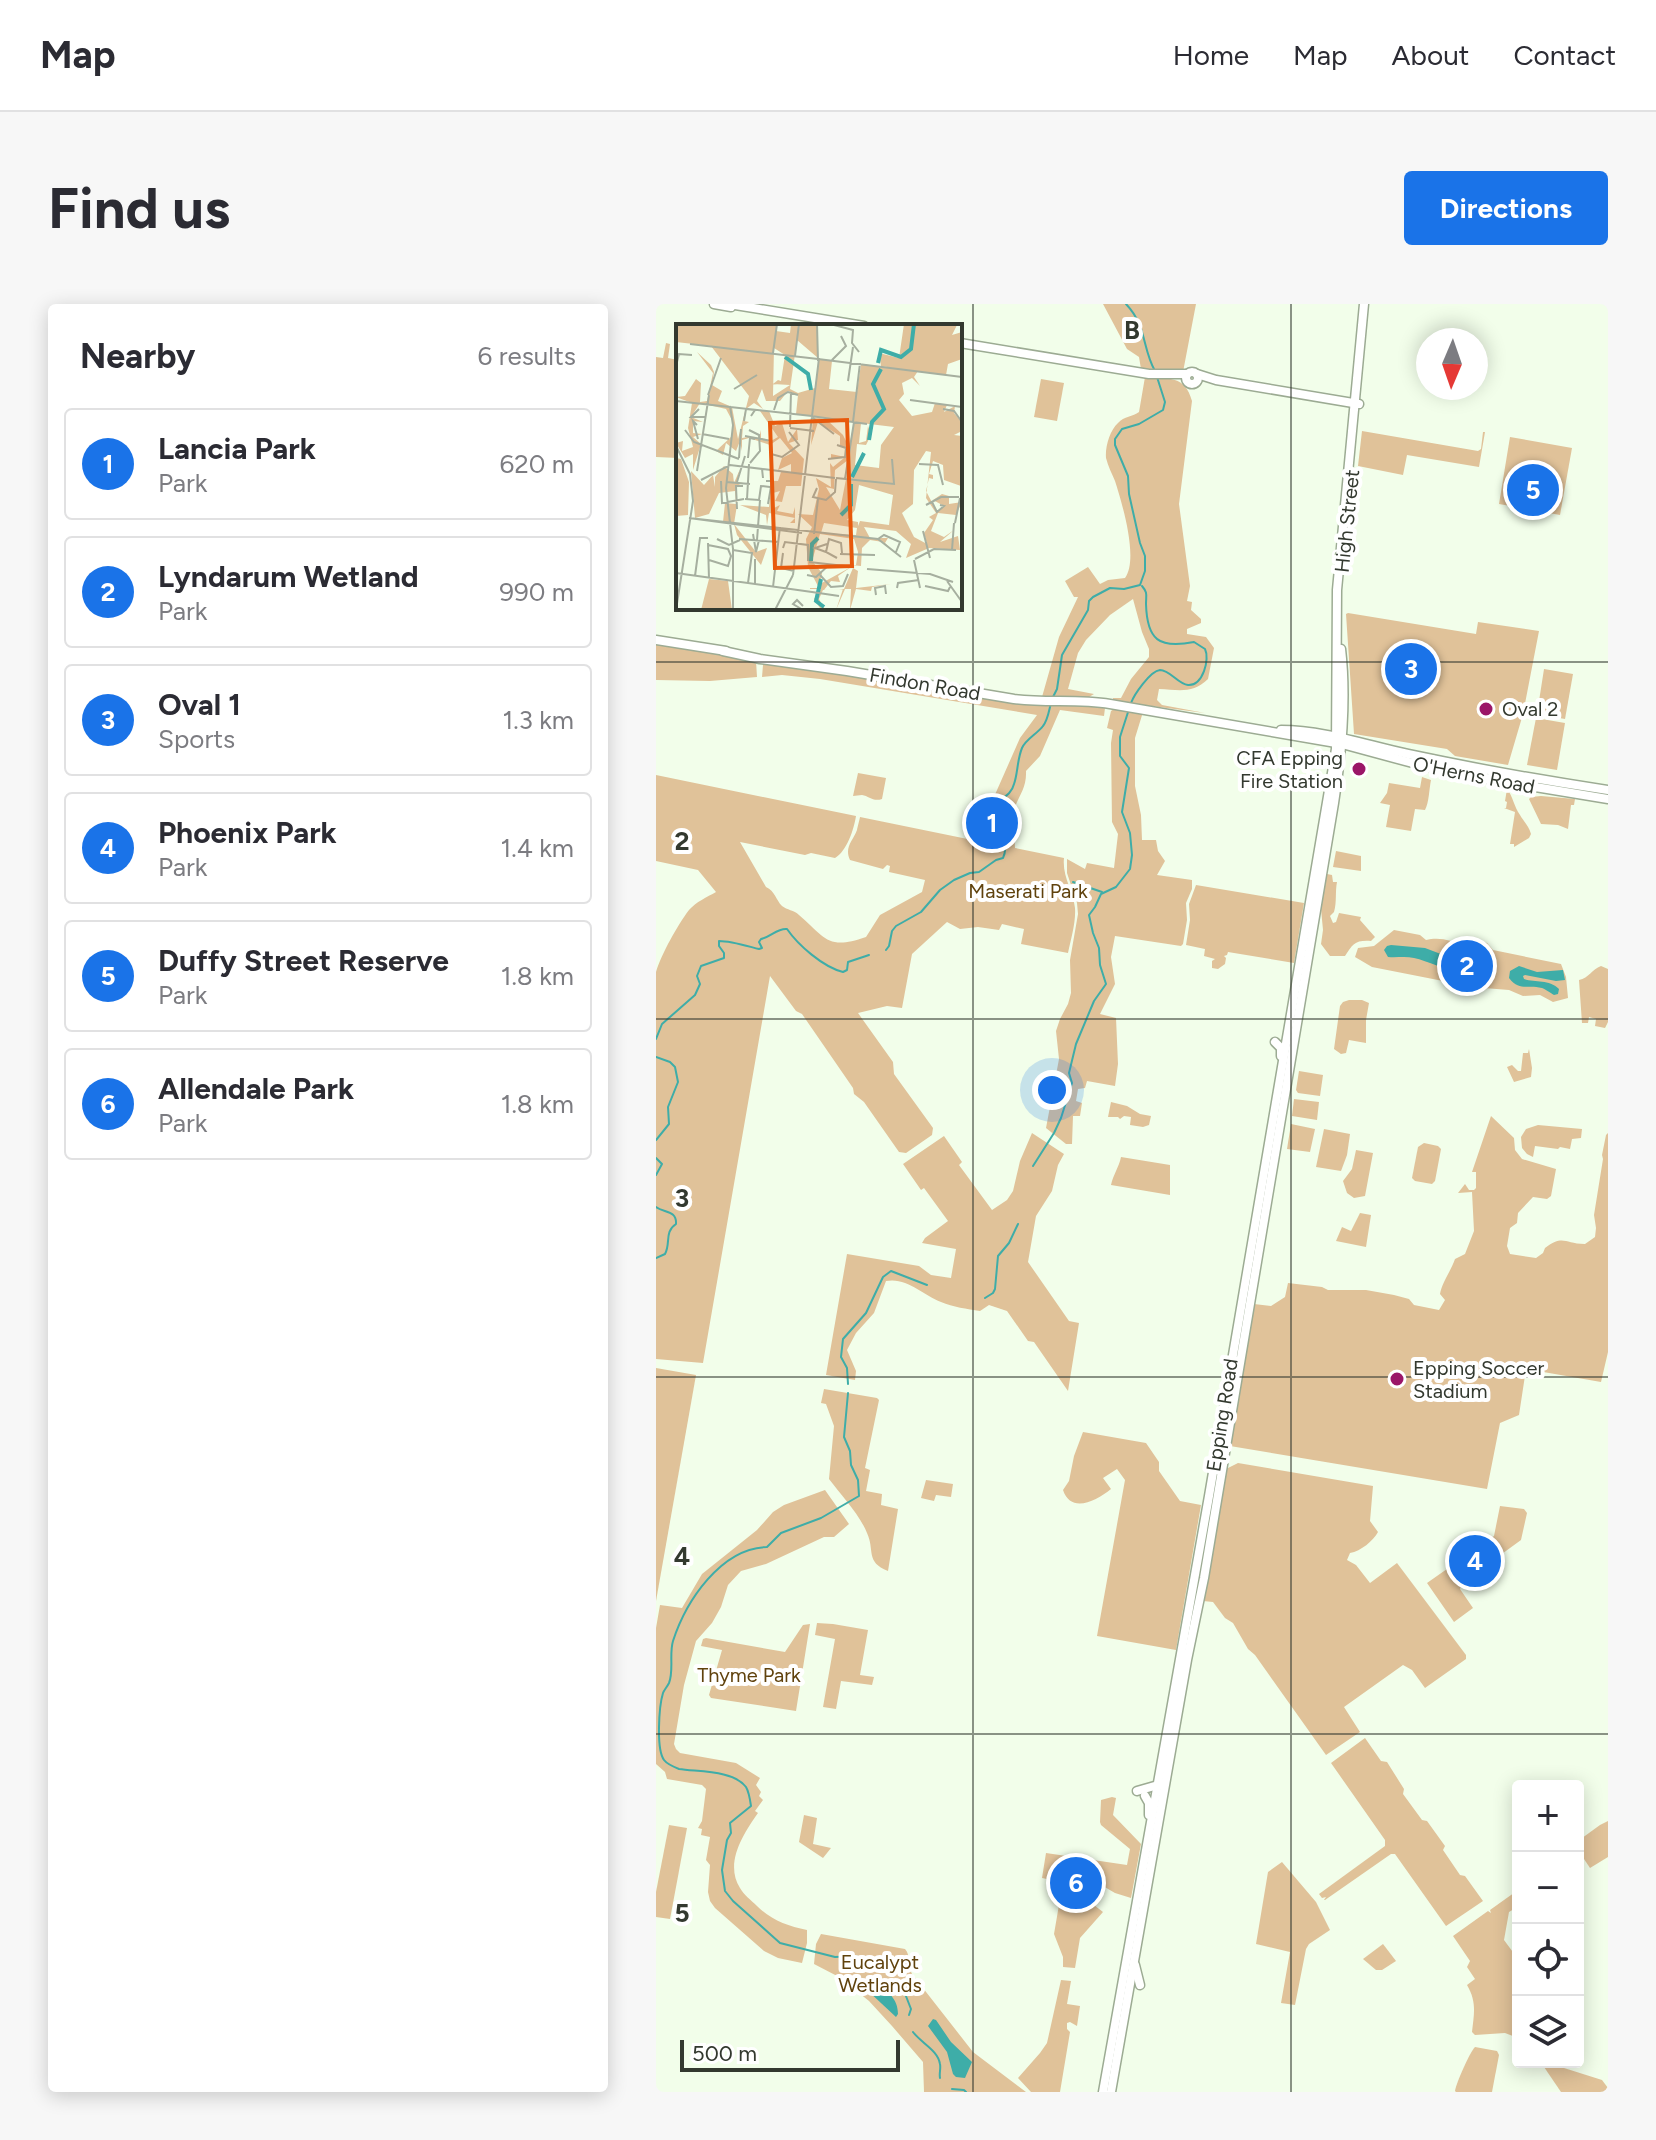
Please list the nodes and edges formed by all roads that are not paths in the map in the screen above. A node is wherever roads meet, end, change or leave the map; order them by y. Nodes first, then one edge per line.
1 (714, 304) edge
2 (729, 304) edge
3 (1366, 304) edge
4 (834, 324) edge
5 (852, 324) edge
6 (962, 343) edge
7 (1356, 403) junction
8 (656, 640) edge
9 (1339, 712) junction
10 (1336, 723) junction
11 (1260, 730) junction
12 (1313, 733) junction
13 (1321, 741) junction
14 (1341, 744) junction
15 (1333, 767) junction
16 (1608, 790) edge
17 (1608, 799) edge
18 (1275, 1042) dead end
19 (1278, 1085) junction
20 (1158, 1785) junction
21 (1142, 1875) junction
22 (1134, 1960) junction
23 (1140, 1985) dead end
24 (1103, 2092) edge
25 (1111, 2092) edge

1 - 4 main road
2 - 5 main road
3 - 7 main road, High Street
6 - 7 main road
7 - 9 main road, High Street
7 - 9 main road, High Street
8 - 11 main road, Findon Road
9 - 10 main road, High Street
9 - 14 main road
10 - 12 main road
10 - 14 main road, High Street
11 - 12 main road, Findon Road
11 - 13 main road, Findon Road
12 - 14 main road, Findon Road
13 - 14 main road, Findon Road
13 - 15 main road
14 - 15 main road, Epping Road
14 - 16 main road, O'Herns Road
14 - 17 main road, O'Herns Road
14 - 22 main road, Epping Road
15 - 19 main road, Epping Road
18 - 19 main road
19 - 20 main road, Epping Road
20 - 21 main road, Epping Road
20 - 21 main road
21 - 24 main road, Epping Road
22 - 23 main road
22 - 25 main road, Epping Road

